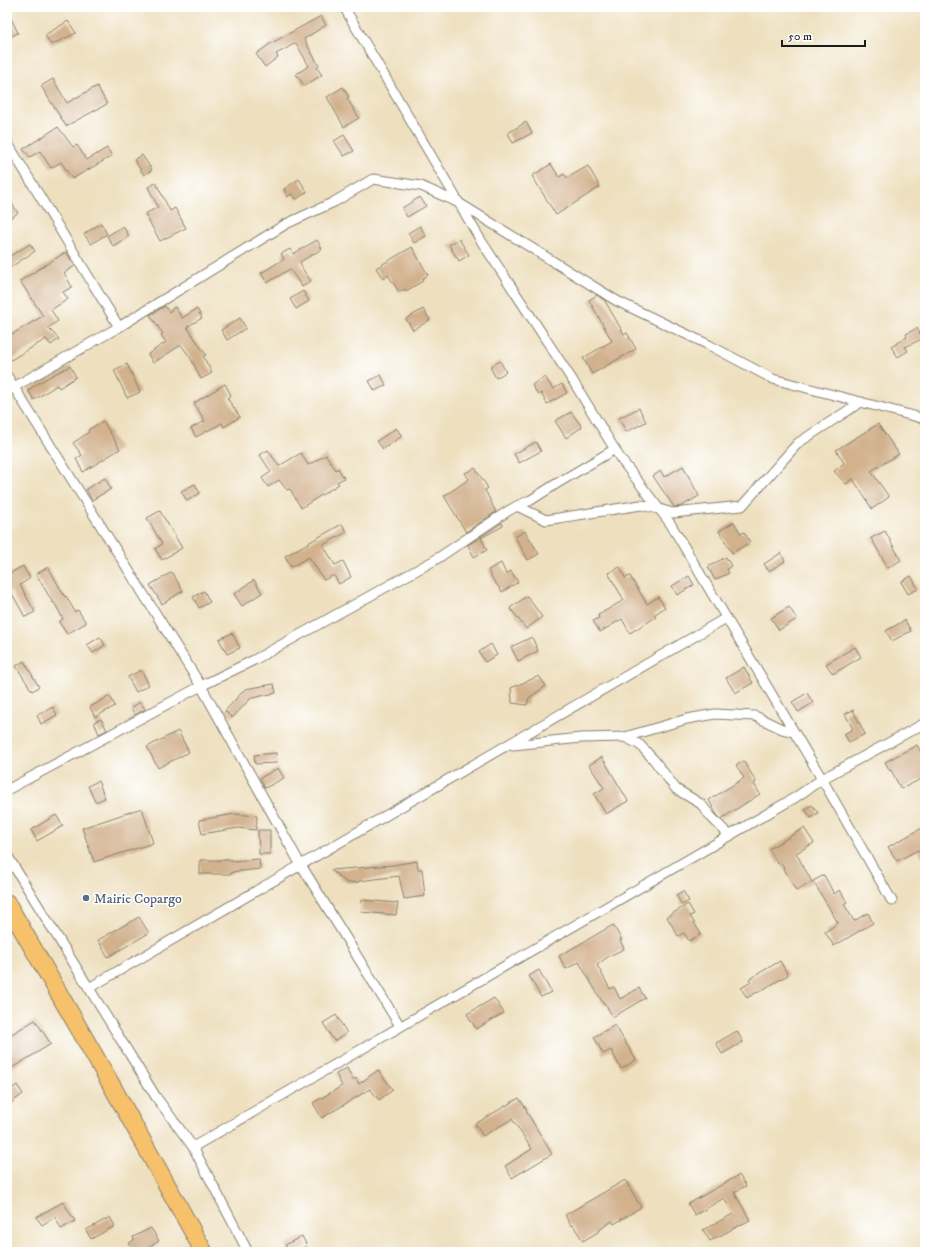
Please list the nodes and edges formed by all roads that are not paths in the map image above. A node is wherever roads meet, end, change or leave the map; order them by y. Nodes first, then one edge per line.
1 (344, 7) edge
2 (7, 142) edge
3 (459, 203) junction
4 (119, 327) junction
5 (7, 376) edge
6 (10, 389) edge
7 (861, 402) junction
8 (925, 419) edge
9 (615, 449) junction
10 (517, 506) junction
11 (659, 509) junction
12 (726, 618) junction
13 (201, 686) junction
14 (925, 723) edge
15 (793, 732) junction
16 (625, 737) junction
17 (508, 745) junction
18 (822, 780) junction
19 (7, 790) edge
20 (730, 836) junction
21 (7, 855) edge
22 (301, 865) junction
23 (892, 901) dead end
24 (7, 903) edge
25 (89, 988) junction
26 (400, 1026) junction
27 (193, 1147) junction
28 (204, 1252) edge
29 (248, 1252) edge

1 - 3 street
2 - 4 street
3 - 4 street
3 - 7 street
3 - 9 street
4 - 6 street
5 - 6 street
6 - 13 street
7 - 8 street
7 - 11 street
9 - 10 street
9 - 11 street
10 - 11 street
10 - 13 street
11 - 12 street
12 - 15 street
12 - 17 street
13 - 19 street
13 - 22 street
14 - 18 street
15 - 16 street
15 - 18 street
16 - 17 street
16 - 20 street
17 - 22 street
18 - 20 street
18 - 23 street
20 - 26 street
21 - 25 street
22 - 25 street
22 - 26 street
24 - 28 highway
25 - 27 street
26 - 27 street
27 - 29 street

